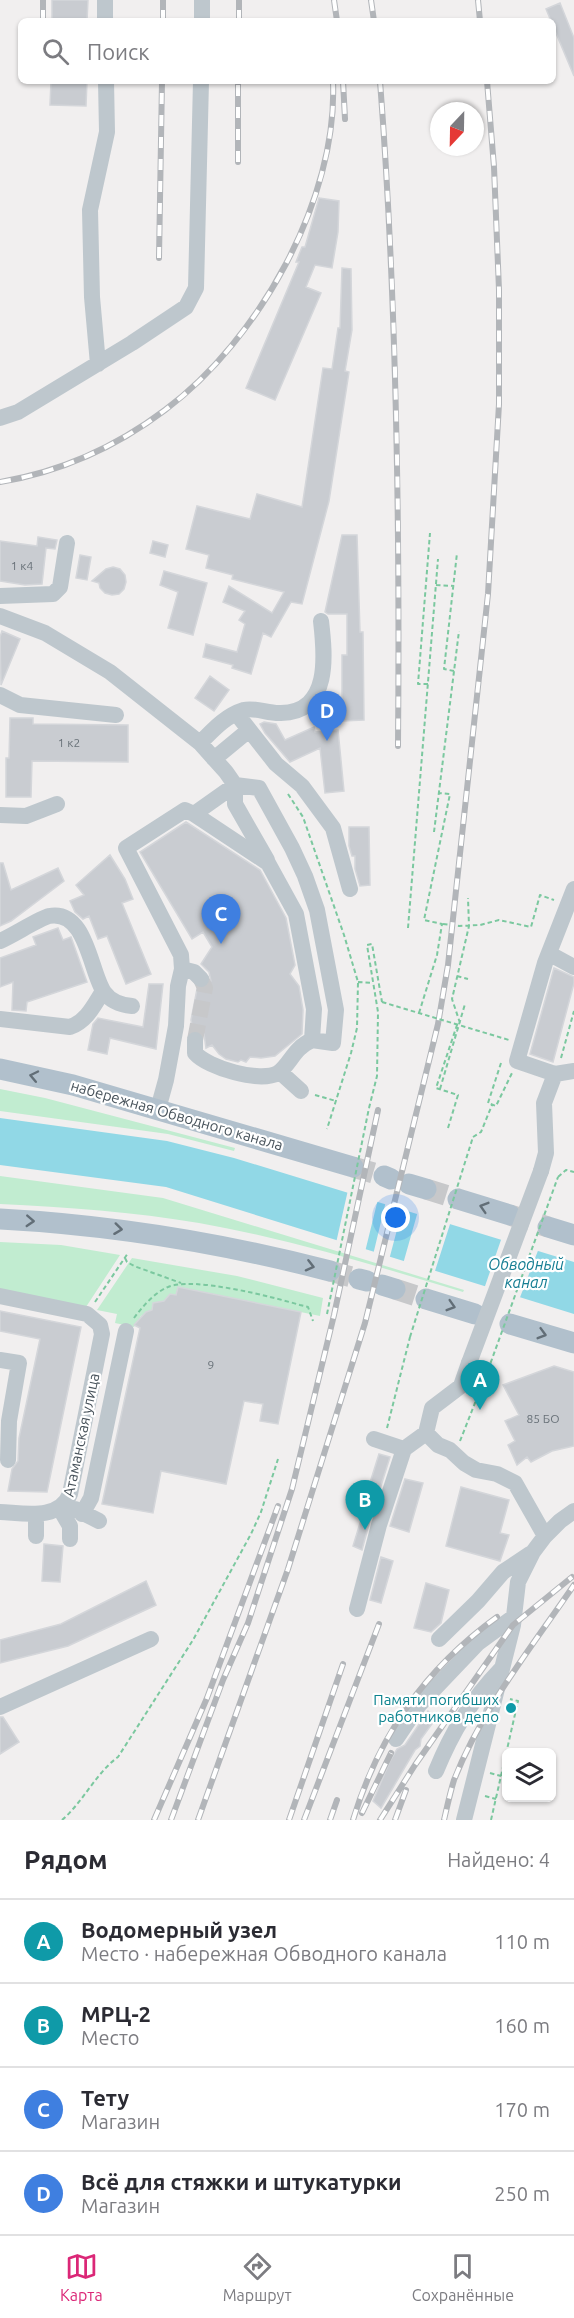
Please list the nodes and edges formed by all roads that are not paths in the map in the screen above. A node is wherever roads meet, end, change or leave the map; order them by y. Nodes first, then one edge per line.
1 (105, 0) edge
2 (202, 0) edge
3 (105, 18) edge
4 (202, 18) edge
5 (106, 84) edge
6 (201, 84) edge
7 (98, 364) junction
8 (0, 418) edge
9 (67, 543) dead end
10 (0, 596) edge
11 (0, 616) edge
12 (321, 621) dead end
13 (0, 695) edge
14 (236, 713) junction
15 (116, 715) dead end
16 (249, 730) junction
17 (200, 743) junction
18 (214, 759) junction
19 (231, 778) junction
20 (57, 804) dead end
21 (194, 814) junction
22 (0, 815) edge
23 (268, 863) junction
24 (350, 889) dead end
25 (574, 889) edge
26 (0, 941) edge
27 (550, 954) junction
28 (574, 967) edge
29 (182, 969) junction
30 (201, 979) dead end
31 (103, 991) junction
32 (132, 1006) dead end
33 (0, 1019) edge
34 (195, 1040) tunnel mouth
35 (312, 1040) junction
36 (0, 1070) edge
37 (574, 1071) edge
38 (280, 1072) junction
39 (555, 1074) junction
40 (306, 1092) road end
41 (158, 1109) junction
42 (352, 1167) tunnel mouth
43 (458, 1199) tunnel mouth
44 (510, 1215) tunnel mouth
45 (0, 1219) edge
46 (548, 1227) tunnel mouth
47 (574, 1235) edge
48 (330, 1271) tunnel mouth
49 (0, 1296) edge
50 (426, 1299) tunnel mouth
51 (475, 1314) dead end
52 (510, 1324) dead end
53 (126, 1330) road end
54 (574, 1343) edge
55 (0, 1360) edge
56 (426, 1433) junction
57 (378, 1441) road end
58 (404, 1449) junction
59 (8, 1460) dead end
60 (63, 1506) junction
61 (574, 1511) edge
62 (0, 1512) edge
63 (36, 1514) junction
64 (82, 1514) junction
65 (99, 1521) dead end
66 (36, 1536) dead end
67 (545, 1536) junction
68 (70, 1539) dead end
69 (533, 1552) junction
70 (357, 1609) dead end
71 (515, 1616) junction
72 (439, 1639) dead end
73 (151, 1640) dead end
74 (501, 1669) junction
75 (0, 1707) edge
76 (396, 1738) dead end
77 (436, 1771) dead end
78 (464, 1820) edge

1 - 3 street
2 - 4 street
5 - 7 street
6 - 7 street
7 - 8 street
9 - 10 street
11 - 17 street
12 - 14 street
13 - 15 street
14 - 16 street
14 - 17 street
16 - 18 street
16 - 24 street
17 - 18 street
18 - 19 street
19 - 21 street
19 - 23 street
19 - 35 street
20 - 22 street
21 - 23 street
21 - 29 street
23 - 35 street
25 - 27 street
26 - 31 street
27 - 28 street
27 - 39 street
29 - 30 street
29 - 41 street
31 - 32 street
31 - 33 street
34 - 38 street
35 - 38 street
41 -> 36 main road, набережная Обводного канала
37 - 39 street
38 - 40 street
39 - 56 street, bridge
41 - 42 main road, набережная Обводного канала
44 -> 43 main road
45 -> 48 main road
46 - 47 main road
49 - 60 street, Атаманская улица
50 -> 51 main road
52 -> 54 main road
53 - 64 street
55 - 59 street
56 - 58 street
56 - 67 street
57 - 58 street
58 - 70 street
60 - 63 street, Атаманская улица
60 - 64 street
60 - 68 street
61 - 67 street
62 - 63 street, Атаманская улица
63 - 66 street
64 - 65 street
67 - 69 street
69 - 71 street
69 - 72 street
71 - 74 street
71 - 76 street
73 - 75 street
74 - 77 street
74 - 78 street

